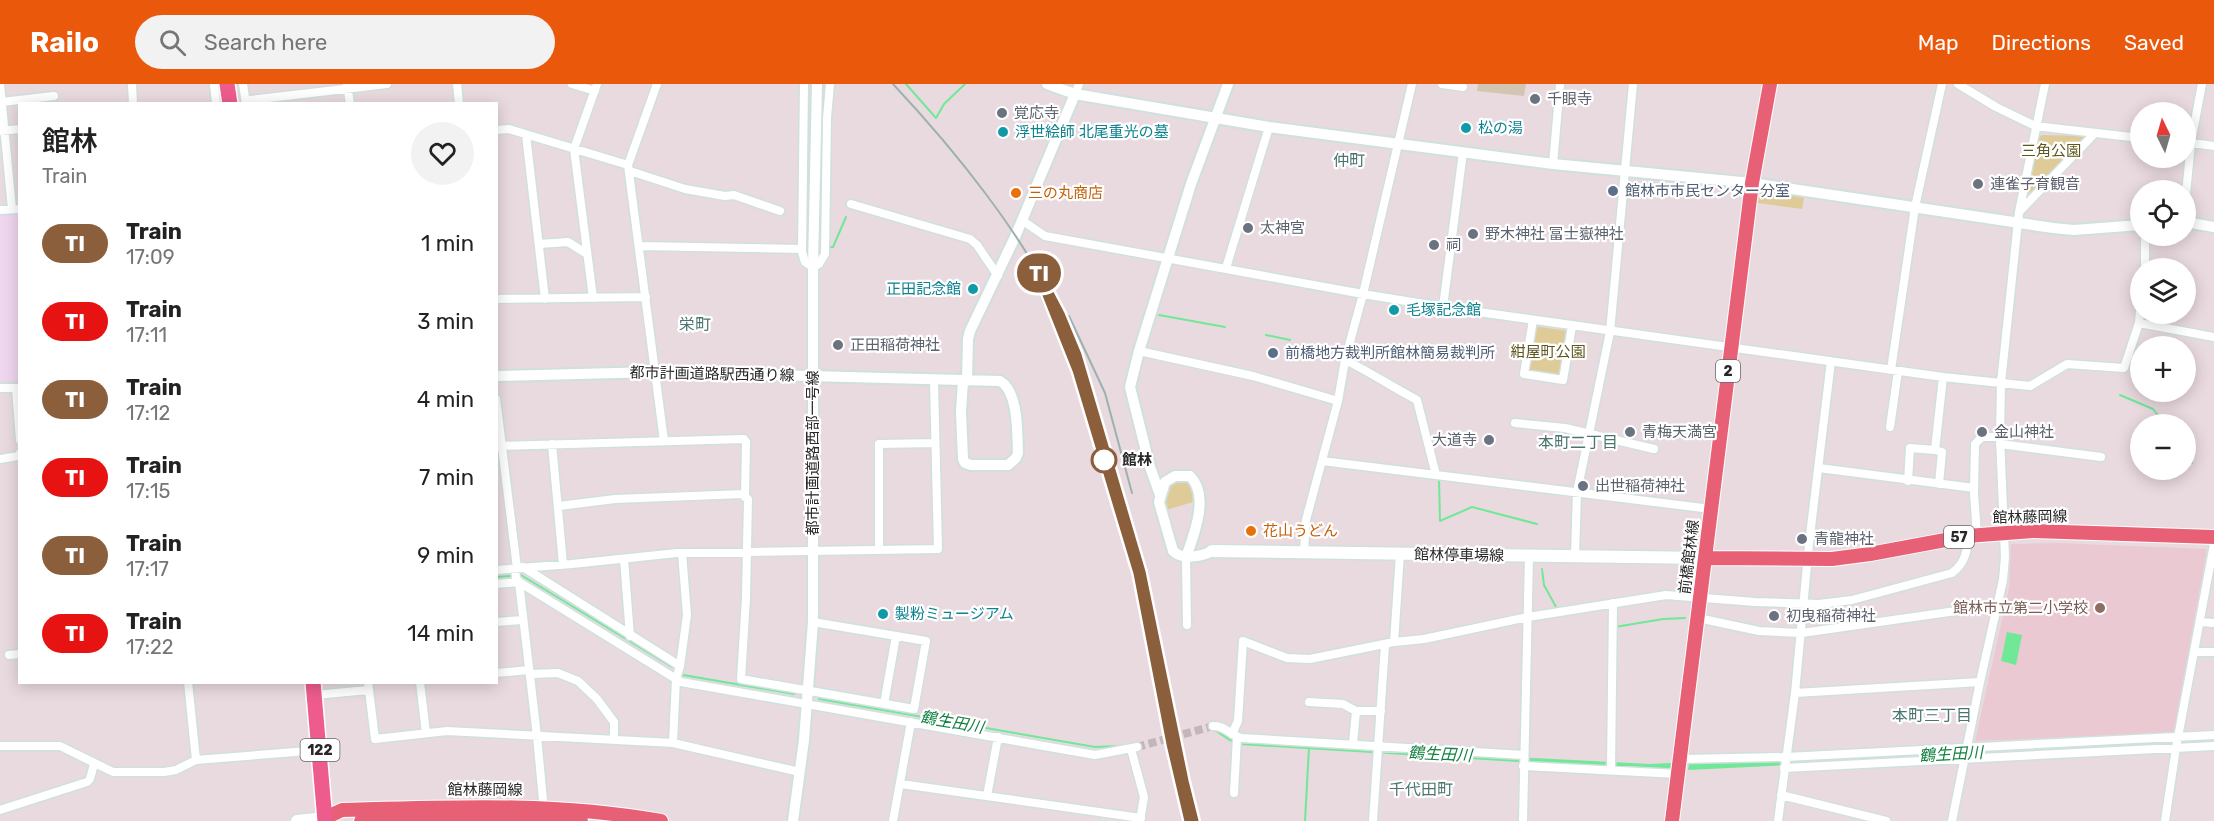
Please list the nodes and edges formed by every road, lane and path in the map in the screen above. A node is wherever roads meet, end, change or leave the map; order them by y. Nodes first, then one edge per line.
1 (0, 84) edge
2 (132, 84) edge
3 (213, 84) edge
4 (227, 84) edge
5 (243, 84) edge
6 (387, 84) edge
7 (458, 84) edge
8 (572, 84) edge
9 (657, 84) edge
10 (804, 84) edge
11 (817, 84) edge
12 (830, 84) edge
13 (1047, 84) edge
14 (1228, 84) edge
15 (1412, 84) edge
16 (1442, 84) edge
17 (1560, 84) edge
18 (1633, 84) edge
19 (1770, 84) edge
20 (1942, 84) edge
21 (1958, 84) edge
22 (2045, 84) edge
23 (2202, 84) edge
24 (347, 86) edge
25 (1463, 87) dead end
26 (596, 88) edge
27 (1077, 89) edge
28 (54, 96) dead end
29 (2, 102) junction
30 (134, 102) edge
31 (216, 102) edge
32 (230, 102) edge
33 (246, 102) edge
34 (248, 102) edge
35 (350, 102) edge
36 (459, 102) edge
37 (2196, 109) edge
38 (1215, 118) junction
39 (2035, 126) junction
40 (1269, 127) junction
41 (18, 129) edge
42 (2, 130) edge
43 (498, 130) edge
44 (2094, 134) junction
45 (526, 135) junction
46 (2130, 137) edge
47 (1398, 143) junction
48 (2196, 143) edge
49 (2214, 146) edge
50 (574, 149) junction
51 (1463, 152) junction
52 (1552, 164) junction
53 (629, 168) junction
54 (1625, 172) junction
55 (1752, 183) junction
56 (851, 204) dead end
57 (1915, 207) junction
58 (16, 209) edge
59 (0, 210) edge
60 (780, 211) dead end
61 (2019, 216) junction
62 (1023, 220) junction
63 (2196, 224) edge
64 (2130, 226) edge
65 (2214, 227) edge
66 (539, 244) junction
67 (639, 246) junction
68 (802, 249) junction
69 (587, 254) junction
70 (1167, 259) junction
71 (813, 267) junction
72 (1226, 268) junction
73 (998, 276) junction
74 (1363, 294) junction
75 (646, 297) junction
76 (593, 298) junction
77 (498, 299) edge
78 (545, 299) junction
79 (1443, 307) junction
80 (1533, 320) junction
81 (2139, 324) edge
82 (2144, 324) edge
83 (1572, 326) junction
84 (1610, 332) junction
85 (2214, 337) edge
86 (1731, 347) junction
87 (1139, 351) junction
88 (1345, 360) junction
89 (1831, 361) junction
90 (1895, 370) junction
91 (656, 372) junction
92 (498, 376) edge
93 (814, 376) junction
94 (1943, 377) junction
95 (934, 381) junction
96 (965, 381) junction
97 (2001, 383) junction
98 (0, 388) edge
99 (17, 388) edge
100 (1338, 401) junction
101 (18, 405) edge
102 (1515, 423) dead end
103 (1890, 427) dead end
104 (498, 430) edge
105 (1589, 433) junction
106 (664, 441) junction
107 (2000, 441) junction
108 (935, 443) junction
109 (552, 444) junction
110 (499, 446) edge
111 (1654, 449) dead end
112 (1935, 450) junction
113 (18, 456) edge
114 (2101, 457) dead end
115 (0, 459) edge
116 (1149, 459) junction
117 (1322, 461) junction
118 (1819, 468) junction
119 (1436, 475) junction
120 (1169, 478) junction
121 (1908, 481) junction
122 (1939, 484) junction
123 (1974, 488) junction
124 (1577, 492) junction
125 (1160, 495) junction
126 (745, 496) junction
127 (559, 506) junction
128 (1711, 509) junction
129 (1195, 530) junction
130 (2004, 532) junction
131 (1972, 535) junction
132 (2214, 537) edge
133 (2214, 544) edge
134 (813, 549) junction
135 (879, 549) junction
136 (747, 551) junction
137 (1212, 551) junction
138 (1304, 552) junction
139 (682, 553) junction
140 (1400, 554) junction
141 (1529, 556) junction
142 (1575, 556) junction
143 (1186, 557) junction
144 (1706, 558) junction
145 (624, 559) junction
146 (1808, 560) junction
147 (563, 564) junction
148 (518, 568) junction
149 (498, 570) edge
150 (519, 582) junction
151 (498, 584) edge
152 (1701, 596) junction
153 (1613, 603) junction
154 (1803, 604) junction
155 (1998, 605) junction
156 (1528, 617) junction
157 (1698, 618) junction
158 (523, 620) junction
159 (498, 622) edge
160 (813, 622) junction
161 (2200, 622) junction
162 (2214, 623) edge
163 (1187, 625) dead end
164 (1802, 633) junction
165 (630, 636) junction
166 (896, 636) junction
167 (1390, 644) junction
168 (2194, 652) junction
169 (2214, 652) edge
170 (18, 654) edge
171 (9, 655) dead end
172 (680, 666) junction
173 (530, 672) junction
174 (498, 674) edge
175 (676, 679) junction
176 (1980, 682) junction
177 (188, 684) edge
178 (420, 684) edge
179 (368, 686) edge
180 (314, 689) edge
181 (808, 690) junction
182 (1795, 693) junction
183 (1309, 702) dead end
184 (884, 704) junction
185 (807, 705) junction
186 (1356, 711) junction
187 (1381, 711) junction
188 (911, 722) junction
189 (1213, 726) dead end
190 (426, 733) junction
191 (2214, 735) edge
192 (537, 736) junction
193 (998, 737) junction
194 (1235, 739) junction
195 (614, 740) junction
196 (2177, 742) junction
197 (673, 743) junction
198 (1353, 744) junction
199 (0, 746) edge
200 (2214, 746) edge
201 (1378, 749) junction
202 (320, 750) junction
203 (1967, 754) junction
204 (1681, 759) junction
205 (196, 760) junction
206 (1524, 760) junction
207 (1785, 762) junction
208 (94, 764) junction
209 (1611, 766) junction
210 (800, 772) junction
211 (1678, 774) junction
212 (900, 784) junction
213 (1234, 793) dead end
214 (1781, 795) junction
215 (987, 796) junction
216 (0, 810) edge
217 (544, 816) edge
218 (1141, 819) edge
219 (330, 820) edge
220 (420, 820) edge
221 (297, 821) edge
222 (361, 821) edge
223 (581, 821) edge
224 (661, 821) edge
225 (793, 821) edge
226 (893, 821) edge
227 (1373, 821) edge
228 (1523, 821) edge
229 (1672, 821) edge
230 (1778, 821) edge
231 (1886, 821) edge
232 (1952, 821) edge
233 (2165, 821) edge

1 - 29 street
2 - 30 street
3 - 31 street
4 - 32 highway
5 - 33 street
6 - 24 street
7 - 36 street
8 - 26 street
9 - 53 street
10 - 68 street
11 - 71 street, 都市計画道路西部一号線
12 - 71 street
13 - 27 street
14 - 38 street
15 - 47 street
16 - 25 street
17 - 52 street
18 - 54 street
19 - 55 main road, 前橋館林線 / 2
20 - 57 street
21 - 39 street
22 - 39 street
23 - 37 street
24 - 34 street
24 - 35 street
26 - 50 street
27 - 38 street
27 - 62 street
28 - 29 street
29 - 42 street
38 - 40 street
38 - 70 street
39 - 44 street
39 - 61 street
40 - 47 street
40 - 72 street
41 - 42 street
42 - 58 street
43 - 45 street
44 - 46 street
44 - 61 street
45 - 50 street
45 - 66 street
47 - 51 street
47 - 74 street
48 - 49 street
50 - 53 street
50 - 69 street
51 - 52 street
51 - 79 street
52 - 54 street
53 - 60 street
53 - 67 street
54 - 55 street
54 - 84 street
55 - 57 street
55 - 86 main road, 前橋館林線 / 2
56 - 73 street
57 - 61 street
57 - 90 street
58 - 59 street
61 - 64 street
61 - 97 street
62 - 70 street
62 - 73 street
63 - 65 street
66 - 69 street
66 - 78 street
67 - 68 street
67 - 75 street
68 - 71 street
69 - 76 street
70 - 72 street
70 - 87 street
71 - 93 street, 都市計画道路西部一号線
72 - 74 street
73 - 96 street
74 - 79 street
74 - 88 street
75 - 76 street
75 - 91 street
76 - 78 street
77 - 78 street
79 - 80 street
80 - 83 street
80 - 83 street
81 - 97 street
82 - 85 street
83 - 84 street
84 - 86 street
84 - 105 street
86 - 89 street
86 - 128 main road, 前橋館林線 / 2
87 - 100 street
87 - 116 street
88 - 100 street
88 - 119 street
89 - 90 street
89 - 118 street
90 - 94 street
90 - 103 street
91 - 92 street, 都市計画道路駅西通り線
91 - 93 street, 都市計画道路駅西通り線
91 - 106 street
93 - 95 street, 都市計画道路駅西通り線
93 - 134 street, 都市計画道路西部一号線
94 - 97 street
94 - 112 street
95 - 96 street, 都市計画道路駅西通り線
95 - 108 street
96 - 96 street
97 - 107 street
98 - 99 street
99 - 101 street
100 - 117 street
102 - 105 street
104 - 110 street
105 - 111 street
105 - 124 street
106 - 109 street
106 - 126 street
107 - 114 street
107 - 123 street
107 - 130 street
108 - 135 street
108 - 135 street
109 - 110 street
109 - 127 street
110 - 148 street
112 - 121 street
112 - 122 street
113 - 115 street
116 - 120 street
116 - 125 street
117 - 119 street
117 - 138 street
118 - 121 street
118 - 146 street
119 - 124 street
120 - 125 street
120 - 129 street
121 - 122 street
122 - 123 street
123 - 131 street
124 - 128 street
124 - 142 street
125 - 143 street
126 - 127 street
126 - 136 street
127 - 147 street
128 - 144 main road, 前橋館林線 / 2
129 - 137 street
129 - 143 street
130 - 131 main road, 館林藤岡線 / 57
130 - 132 main road, 館林藤岡線 / 57
130 - 155 street
131 - 146 main road, 館林藤岡線 / 57
131 - 154 street
133 - 161 street
134 - 135 street
134 - 136 street
134 - 160 street, 都市計画道路西部一号線
136 - 139 street
136 - 181 street
137 - 138 main road, 館林停車場線
137 - 143 street
138 - 140 main road, 館林停車場線
139 - 145 street
139 - 172 street
140 - 141 main road, 館林停車場線
140 - 167 street
141 - 142 main road, 館林停車場線
141 - 156 street
142 - 144 main road, 館林停車場線
143 - 163 street
144 - 146 main road, 館林藤岡線 / 57
144 - 152 main road, 前橋館林線 / 2
145 - 147 street
145 - 165 street
146 - 154 street
147 - 148 street
148 - 149 street
148 - 150 street
148 - 165 street
150 - 151 street
150 - 158 street
150 - 175 street
152 - 153 street
152 - 154 street
152 - 157 main road, 前橋館林線 / 2
153 - 156 street
153 - 209 street
154 - 164 street
155 - 164 street
155 - 176 street
156 - 167 street
156 - 206 street
157 - 164 street
157 - 204 main road, 前橋館林線 / 2
158 - 159 street
158 - 173 street
160 - 166 street
160 - 181 street, 都市計画道路西部一号線
161 - 162 street
161 - 168 street
164 - 182 street
165 - 172 street
166 - 184 street
166 - 184 street
167 - 187 street
167 - 194 street
168 - 169 street
168 - 196 street
170 - 171 street
172 - 175 street
173 - 174 street
173 - 192 street
173 - 195 street
175 - 185 street
175 - 197 street
176 - 182 street
176 - 203 street
177 - 205 street
178 - 190 street
179 - 180 street
179 - 190 street
180 - 202 highway, 122
181 - 184 street
181 - 185 street, 都市計画道路西部一号線
182 - 207 street
183 - 186 street
185 - 188 street
185 - 210 street, 都市計画道路西部一号線
186 - 187 street
186 - 198 street
187 - 201 street
188 - 193 street
188 - 212 street
189 - 194 street
190 - 192 street
191 - 196 street
192 - 195 street
192 - 217 street
193 - 215 street
193 - 218 street
194 - 198 street
194 - 213 street
195 - 197 street
196 - 200 street
196 - 203 street
196 - 233 street
197 - 210 street
198 - 201 street
199 - 208 street
201 - 206 street
201 - 227 street
202 - 205 street
202 - 219 highway, 122
203 - 207 street
203 - 232 street
204 - 207 street
204 - 211 main road, 前橋館林線 / 2
205 - 208 street
206 - 209 street
206 - 228 street
207 - 214 street
208 - 216 street
209 - 211 street
210 - 225 street, 都市計画道路西部一号線
211 - 229 main road, 前橋館林線 / 2
212 - 215 street
212 - 226 street
214 - 230 street
214 - 231 street
215 - 218 street
217 - 219 main road, 館林藤岡線
217 - 220 main road, 館林藤岡線
217 - 223 main road, 館林藤岡線
217 - 224 main road, 館林藤岡線
219 - 221 main road
220 - 222 main road, 館林藤岡線

